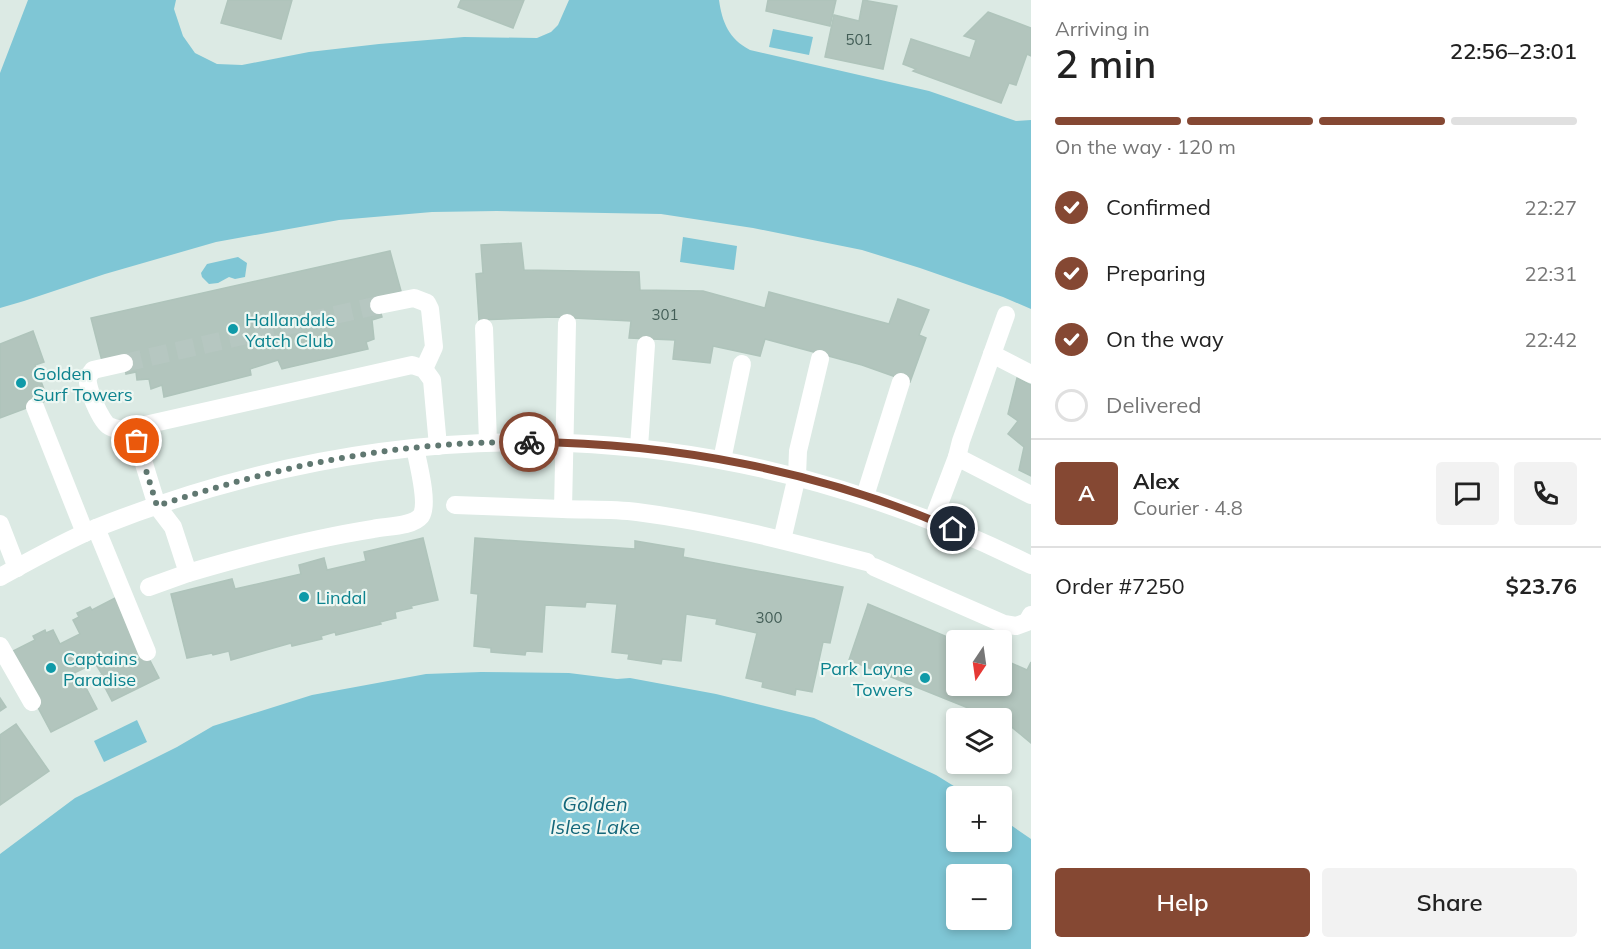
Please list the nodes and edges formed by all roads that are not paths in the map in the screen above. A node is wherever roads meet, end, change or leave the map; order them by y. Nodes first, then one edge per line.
1 (379, 305) tunnel mouth
2 (1006, 315) dead end
3 (567, 323) dead end
4 (484, 328) dead end
5 (646, 345) dead end
6 (992, 354) junction
7 (820, 359) dead end
8 (124, 363) tunnel mouth
9 (742, 364) dead end
10 (424, 369) junction
11 (1031, 374) edge
12 (902, 382) dead end
13 (35, 407) dead end
14 (138, 431) junction
15 (488, 442) junction
16 (564, 442) junction
17 (438, 446) junction
18 (639, 447) junction
19 (415, 448) junction
20 (957, 458) junction
21 (722, 460) junction
22 (797, 476) junction
23 (1031, 495) edge
24 (865, 496) junction
25 (157, 506) junction
26 (455, 506) dead end
27 (563, 508) junction
28 (933, 520) junction
29 (0, 524) edge
30 (90, 531) junction
31 (782, 540) junction
32 (1031, 565) edge
33 (17, 568) junction
34 (188, 573) junction
35 (0, 577) edge
36 (149, 587) dead end
37 (1030, 620) edge
38 (0, 646) edge
39 (147, 652) dead end
40 (32, 702) dead end

1 - 10 street
2 - 6 street
3 - 16 street
4 - 15 street
5 - 18 street
6 - 11 street
6 - 20 street
7 - 22 street
8 - 14 street
9 - 21 street
10 - 14 street
10 - 17 street
12 - 24 street
13 - 30 street
14 - 25 street
15 - 16 street
15 - 17 street
16 - 18 street
16 - 27 street
17 - 19 street
18 - 21 street
19 - 25 street
19 - 34 street
20 - 23 street
20 - 28 street
21 - 22 street
22 - 24 street
22 - 31 street
24 - 28 street
25 - 30 street
25 - 34 street
26 - 27 street
27 - 31 street
28 - 32 street
29 - 33 street
30 - 33 street
30 - 39 street
31 - 37 street
33 - 35 street
34 - 36 street
38 - 40 street

